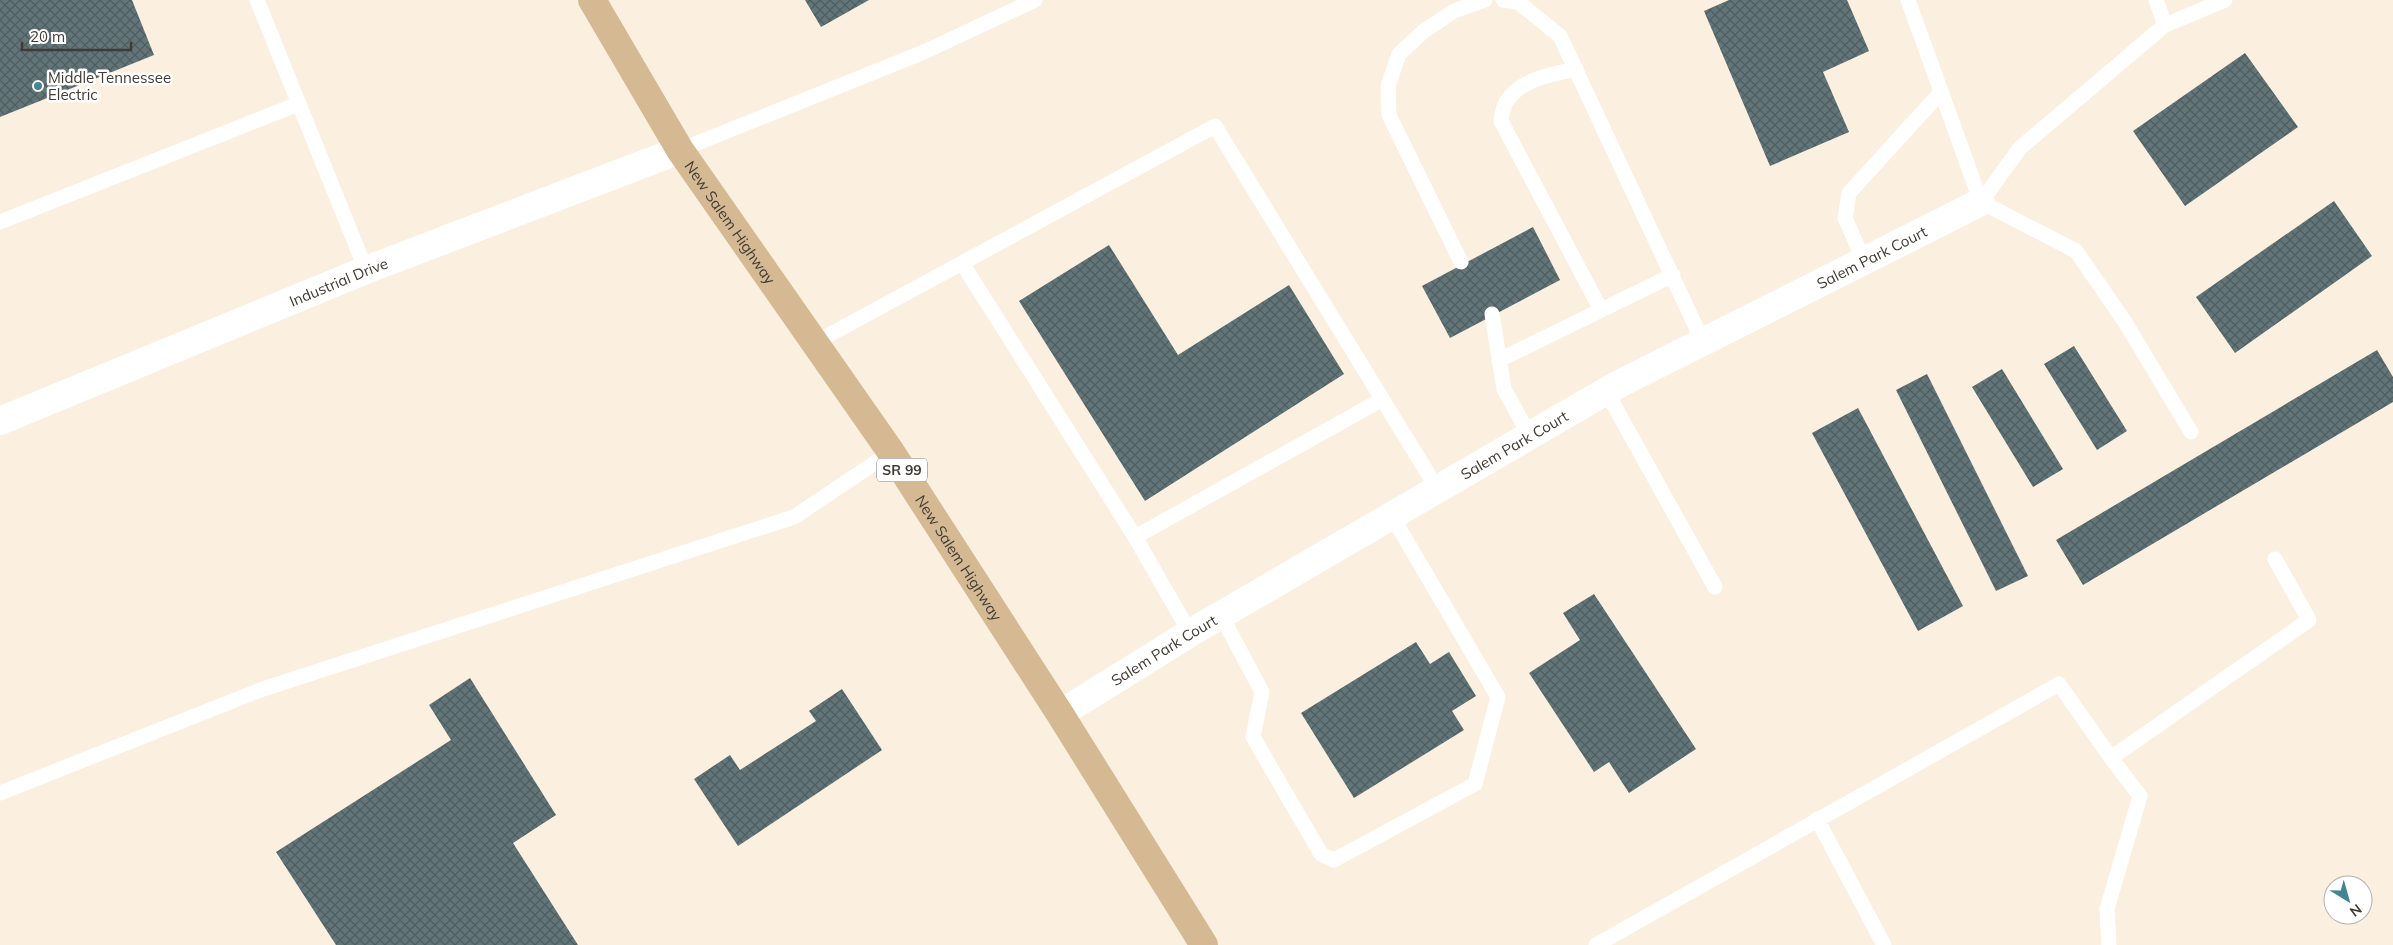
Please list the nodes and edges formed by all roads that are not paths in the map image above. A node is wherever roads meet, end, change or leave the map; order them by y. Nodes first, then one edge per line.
1 (256, 0) edge
2 (592, 0) edge
3 (1035, 0) edge
4 (1485, 0) edge
5 (1503, 0) edge
6 (1908, 0) edge
7 (2156, 0) edge
8 (2225, 0) edge
9 (2165, 25) junction
10 (1576, 68) junction
11 (1940, 92) junction
12 (298, 104) junction
13 (680, 150) junction
14 (1981, 202) junction
15 (0, 222) edge
16 (1864, 261) junction
17 (1461, 262) dead end
18 (962, 263) junction
19 (366, 270) junction
20 (1673, 275) junction
21 (1601, 310) junction
22 (1492, 314) dead end
23 (814, 342) junction
24 (1703, 342) junction
25 (1499, 360) junction
26 (1606, 391) junction
27 (1381, 400) junction
28 (0, 422) edge
29 (2191, 432) dead end
30 (1530, 436) junction
31 (891, 452) junction
32 (1438, 490) junction
33 (1392, 516) junction
34 (1135, 536) junction
35 (2275, 559) dead end
36 (1715, 587) dead end
37 (1221, 615) junction
38 (1190, 632) junction
39 (1060, 714) junction
40 (2111, 758) junction
41 (0, 793) edge
42 (1817, 819) junction
43 (1204, 945) edge
44 (1596, 945) edge
45 (1884, 945) edge
46 (2109, 945) edge

1 - 12 lane
2 - 13 main road, New Salem Highway / SR 99
3 - 13 lane
4 - 17 lane
5 - 10 lane
6 - 11 lane
7 - 9 lane
8 - 9 lane
9 - 14 lane
10 - 20 lane
10 - 21 lane
11 - 14 lane
11 - 16 lane
12 - 15 lane
12 - 19 lane
13 - 19 street, Industrial Drive
13 - 23 main road, New Salem Highway / SR 99
14 - 16 street, Salem Park Court
14 - 29 lane
16 - 24 street, Salem Park Court
18 - 23 lane
18 - 27 lane
18 - 34 lane
19 - 28 street, Industrial Drive
20 - 21 lane
20 - 24 lane
21 - 25 lane
22 - 25 lane
23 - 31 main road, New Salem Highway / SR 99
24 - 26 street, Salem Park Court
25 - 30 lane
26 - 30 street, Salem Park Court
26 - 36 lane
27 - 32 lane
27 - 34 lane
30 - 32 street, Salem Park Court
31 - 39 main road, New Salem Highway / SR 99
31 - 41 lane
32 - 33 street, Salem Park Court
33 - 37 street, Salem Park Court
33 - 37 lane
34 - 38 lane
35 - 40 lane
37 - 38 street, Salem Park Court
38 - 39 street, Salem Park Court
39 - 43 main road, New Salem Highway / SR 99
40 - 42 lane
40 - 46 lane
42 - 44 lane
42 - 45 lane

